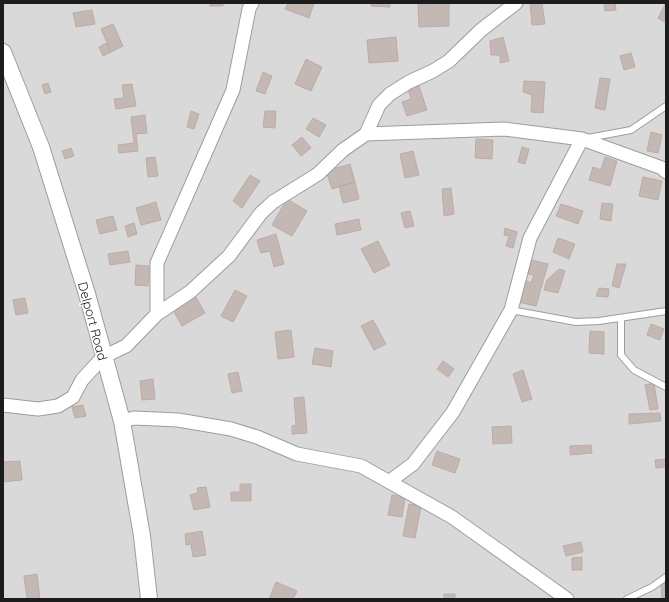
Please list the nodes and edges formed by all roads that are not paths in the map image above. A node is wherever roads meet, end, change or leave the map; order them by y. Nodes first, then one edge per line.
1 (252, 3) edge
2 (516, 3) edge
3 (3, 52) edge
4 (666, 106) edge
5 (366, 134) junction
6 (582, 139) junction
7 (666, 172) edge
8 (511, 310) junction
9 (666, 311) edge
10 (157, 314) junction
11 (621, 318) junction
12 (103, 357) junction
13 (666, 387) edge
14 (3, 405) edge
15 (122, 421) junction
16 (390, 481) junction
17 (666, 577) edge
18 (149, 599) edge
19 (566, 599) edge
20 (627, 599) edge

1 - 10 street
2 - 5 street
3 - 12 street, Delport Road
4 - 6 lane
5 - 6 street
5 - 10 street
6 - 7 street
6 - 8 street
8 - 11 lane
8 - 16 street
9 - 11 lane
10 - 12 street
11 - 13 lane
12 - 14 street
12 - 15 street, Delport Road
15 - 16 street
15 - 18 street, Delport Road
16 - 19 street
17 - 20 lane

